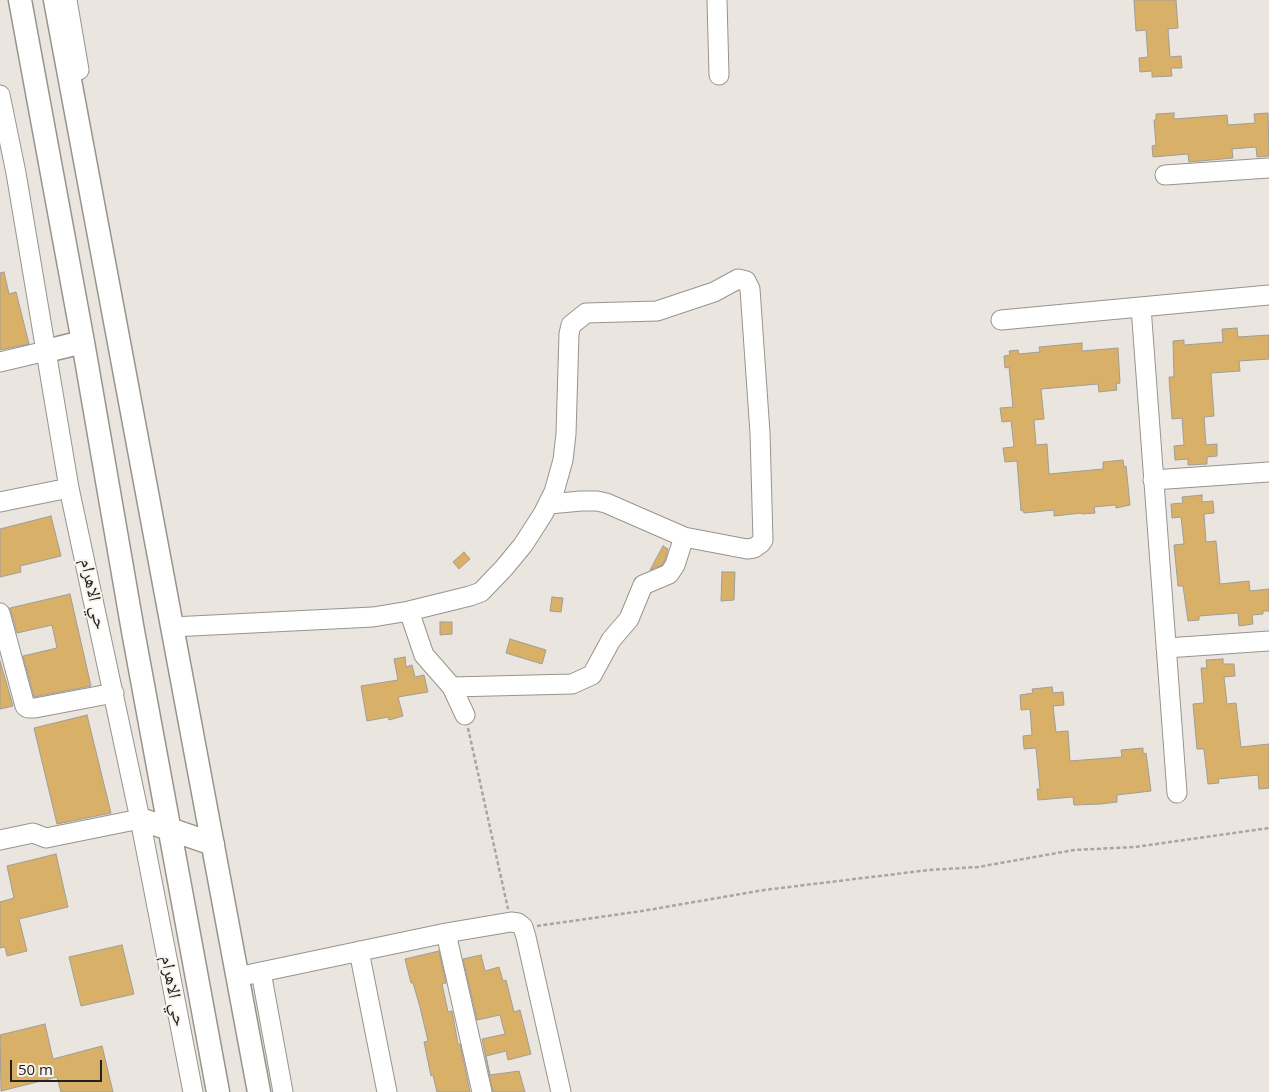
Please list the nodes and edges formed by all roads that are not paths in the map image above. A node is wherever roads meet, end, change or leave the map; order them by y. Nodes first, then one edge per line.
1 (20, 0) edge
2 (55, 0) edge
3 (67, 0) edge
4 (717, 0) edge
5 (719, 76) dead end
6 (0, 95) edge
7 (3, 125) edge
8 (1269, 168) edge
9 (1165, 175) dead end
10 (1269, 295) edge
11 (1141, 307) junction
12 (1001, 320) dead end
13 (83, 342) junction
14 (46, 351) junction
15 (0, 362) edge
16 (1269, 472) edge
17 (1154, 480) junction
18 (69, 488) junction
19 (0, 502) edge
20 (549, 504) junction
21 (684, 537) junction
22 (409, 611) junction
23 (0, 613) edge
24 (178, 626) junction
25 (1269, 641) edge
26 (1166, 648) junction
27 (452, 688) junction
28 (114, 693) junction
29 (465, 715) road end
30 (1177, 793) dead end
31 (140, 819) junction
32 (170, 829) junction
33 (0, 840) edge
34 (212, 844) junction
35 (446, 933) junction
36 (358, 951) junction
37 (261, 972) junction
38 (237, 977) junction
39 (192, 1092) edge
40 (218, 1092) edge
41 (259, 1092) edge
42 (283, 1092) edge
43 (388, 1092) edge
44 (482, 1092) edge
45 (561, 1092) edge

1 - 13 main road
2 - 24 main road
3 - 24 street
4 - 5 street
6 - 7 street, حي الاهرام
7 - 14 street, حي الاهرام
8 - 9 street
10 - 11 street
11 - 12 street
11 - 17 street
13 - 14 main road
13 - 32 main road
14 - 15 street
14 - 18 street, حي الاهرام
16 - 17 street
17 - 26 street
18 - 19 street
18 - 28 street, حي الاهرام
20 - 21 street
20 - 21 street
20 - 22 street
21 - 27 street
22 - 24 street
22 - 27 street
23 - 28 street
24 - 34 main road
25 - 26 street
26 - 30 street
27 - 29 street
28 - 31 street, حي الاهرام
31 - 32 main road
31 - 33 street
31 - 39 street, حي الاهرام
32 - 34 main road
32 - 40 main road
34 - 38 main road
35 - 36 street
35 - 44 street
35 - 45 street
36 - 37 street
36 - 43 street
37 - 38 street
37 - 42 street
38 - 41 main road

